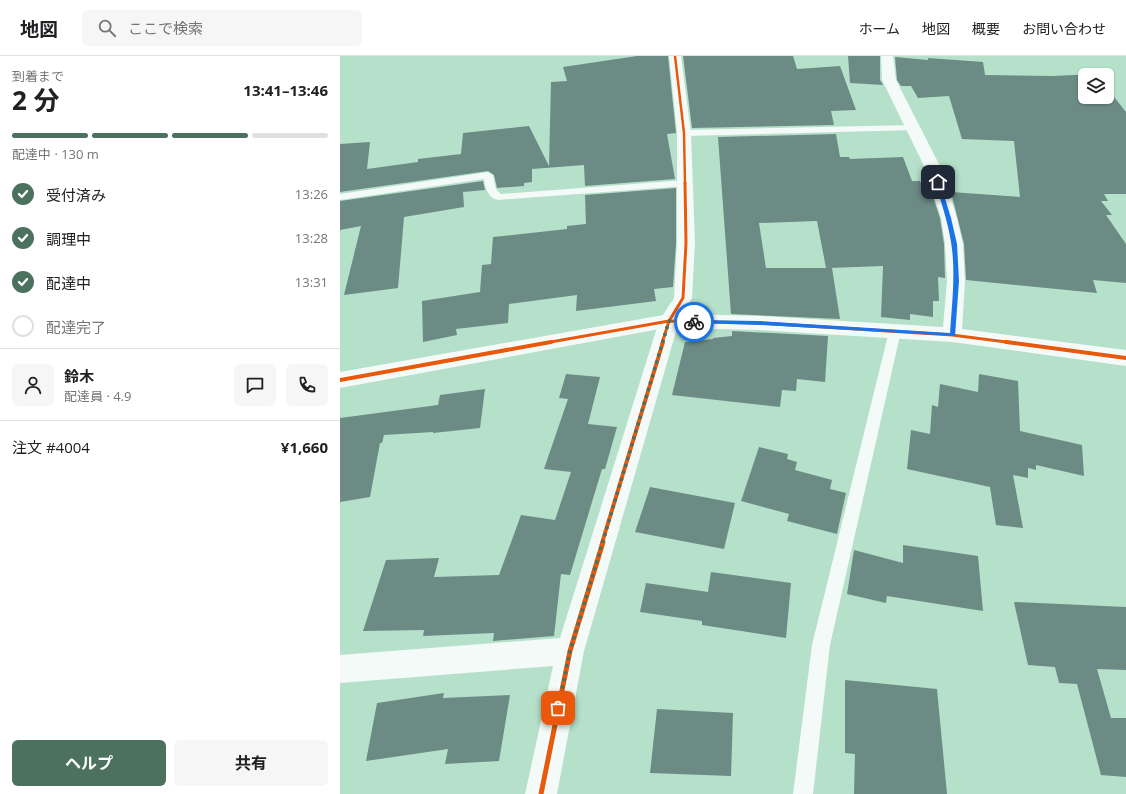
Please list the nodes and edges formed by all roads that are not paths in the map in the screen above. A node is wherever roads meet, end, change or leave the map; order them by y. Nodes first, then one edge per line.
1 (675, 56) edge
2 (887, 56) edge
3 (913, 128) junction
4 (684, 133) junction
5 (686, 183) junction
6 (340, 197) edge
7 (669, 321) junction
8 (895, 331) junction
9 (952, 335) junction
10 (1126, 358) edge
11 (340, 380) edge
12 (570, 651) junction
13 (340, 670) edge
14 (541, 794) edge
15 (803, 794) edge

1 - 4 street
2 - 3 street
3 - 4 lane
3 - 9 street
4 - 5 street
5 - 6 lane
5 - 7 street
7 - 8 street
7 - 11 street
7 - 12 street
8 - 9 street
8 - 15 lane
9 - 10 street
12 - 13 street
12 - 14 street

